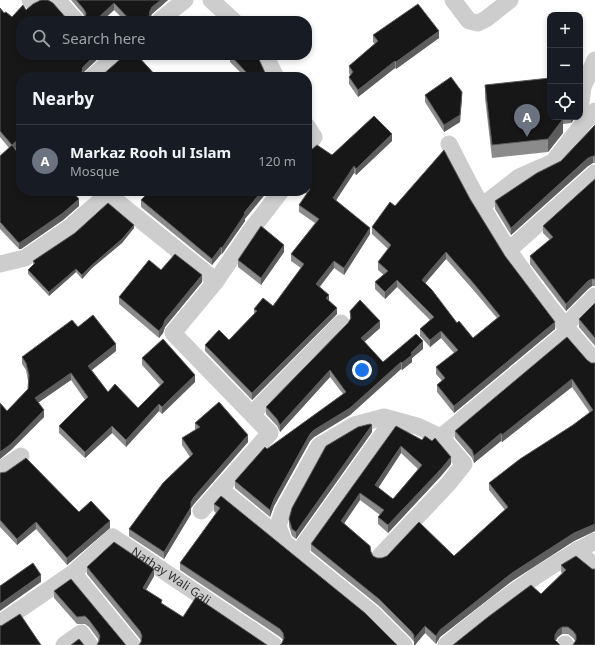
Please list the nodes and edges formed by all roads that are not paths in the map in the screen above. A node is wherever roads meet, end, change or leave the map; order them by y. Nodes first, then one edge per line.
1 (30, 0) edge
2 (34, 0) edge
3 (55, 0) edge
4 (185, 0) edge
5 (211, 0) edge
6 (453, 0) edge
7 (510, 0) edge
8 (72, 16) edge
9 (166, 16) edge
10 (229, 16) edge
11 (110, 60) edge
12 (267, 60) edge
13 (595, 60) edge
14 (97, 72) edge
15 (273, 72) edge
16 (583, 87) edge
17 (595, 111) edge
18 (583, 114) edge
19 (578, 120) edge
20 (449, 144) dead end
21 (595, 173) edge
22 (104, 196) edge
23 (111, 196) edge
24 (277, 196) edge
25 (482, 206) junction
26 (509, 250) junction
27 (0, 264) edge
28 (216, 281) junction
29 (595, 296) edge
30 (341, 323) dead end
31 (566, 328) junction
32 (595, 361) edge
33 (252, 414) junction
34 (393, 420) junction
35 (441, 437) junction
36 (21, 456) dead end
37 (0, 470) edge
38 (220, 489) junction
39 (201, 511) dead end
40 (595, 541) edge
41 (284, 542) junction
42 (577, 550) junction
43 (298, 553) junction
44 (380, 556) edge
45 (595, 567) edge
46 (73, 573) junction
47 (0, 623) edge
48 (64, 645) edge
49 (90, 645) edge
50 (132, 645) edge
51 (274, 645) edge
52 (404, 645) edge
53 (446, 645) edge

1 - 2 street
3 - 8 street
4 - 9 street
5 - 10 street
6 - 7 street
11 - 14 street
12 - 15 street
13 - 16 street
17 - 18 street
19 - 25 street
20 - 25 street
21 - 26 street
22 - 27 street
23 - 28 street
24 - 28 street
25 - 26 street
26 - 31 street
28 - 33 street
29 - 31 street
30 - 33 street
31 - 32 street
31 - 35 street
33 - 38 street
34 - 35 street
34 - 41 street
34 - 43 street
35 - 44 street
36 - 37 street
38 - 39 street
38 - 41 street
40 - 42 street
41 - 43 street
42 - 45 street
42 - 53 street
43 - 52 street
46 - 47 street
46 - 50 street
46 - 51 street, Nathay Wali Gali
48 - 49 street

